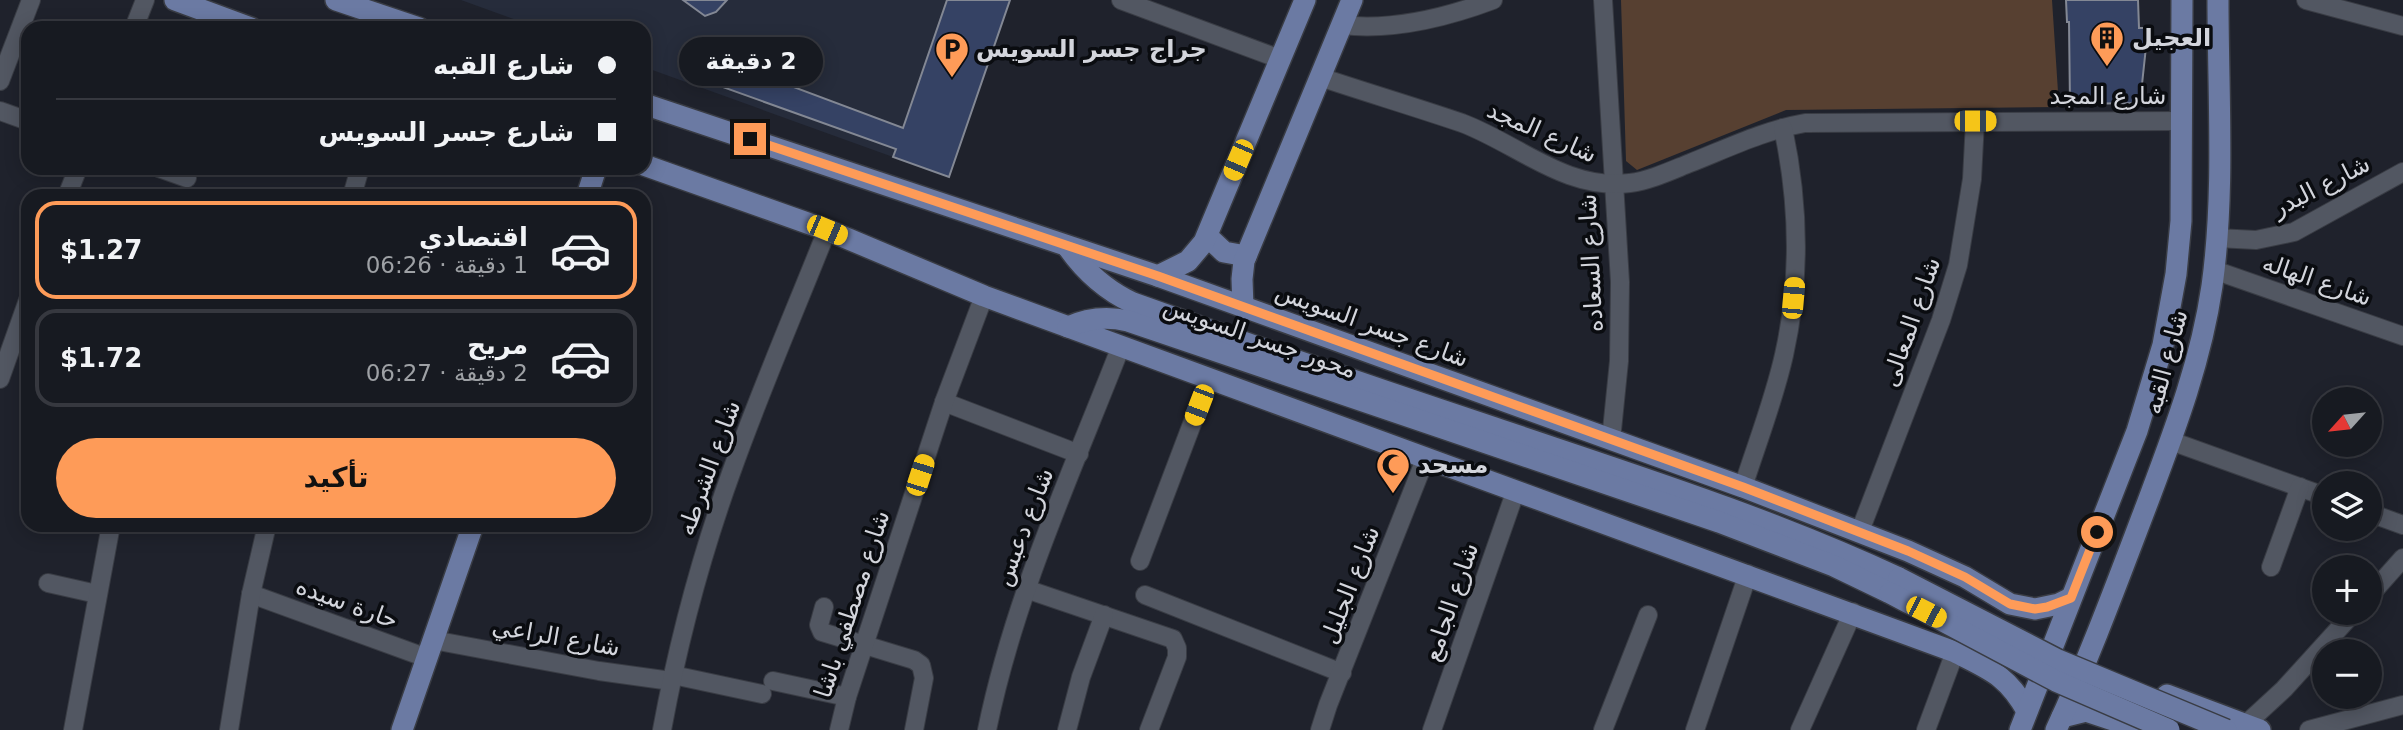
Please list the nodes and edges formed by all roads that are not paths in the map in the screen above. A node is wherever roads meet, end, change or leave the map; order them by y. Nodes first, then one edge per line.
1 (31, 0) edge
2 (145, 0) edge
3 (175, 0) edge
4 (336, 0) edge
5 (1121, 0) edge
6 (1306, 0) edge
7 (1352, 0) edge
8 (1493, 0) edge
9 (1603, 0) edge
10 (2182, 0) edge
11 (2218, 0) edge
12 (2306, 0) edge
13 (2372, 9) edge
14 (23, 21) edge
15 (137, 21) edge
16 (232, 21) edge
17 (398, 21) edge
18 (1342, 25) junction
19 (21, 26) edge
20 (2403, 26) edge
21 (1280, 60) junction
22 (1320, 78) junction
23 (0, 81) edge
24 (651, 106) edge
25 (0, 111) edge
26 (21, 118) edge
27 (1975, 121) junction
28 (2182, 121) junction
29 (1783, 128) junction
30 (651, 167) edge
31 (2403, 172) edge
32 (179, 175) edge
33 (187, 178) dead end
34 (1612, 184) junction
35 (827, 230) junction
36 (1206, 236) junction
37 (2217, 238) junction
38 (1067, 246) junction
39 (1246, 256) junction
40 (2214, 270) junction
41 (1158, 276) junction
42 (984, 296) junction
43 (1243, 307) junction
44 (21, 320) edge
45 (1068, 327) junction
46 (2403, 336) edge
47 (1121, 346) junction
48 (0, 379) edge
49 (1209, 379) junction
50 (944, 402) junction
51 (1611, 440) junction
52 (2171, 441) junction
53 (1079, 454) junction
54 (1426, 457) junction
55 (1743, 487) junction
56 (2300, 487) junction
57 (1516, 490) junction
58 (2312, 492) edge
59 (2382, 517) edge
60 (2403, 525) edge
61 (1860, 531) junction
62 (110, 532) edge
63 (265, 532) edge
64 (471, 532) edge
65 (2403, 558) edge
66 (1140, 561) dead end
67 (2271, 567) dead end
68 (1748, 574) junction
69 (2382, 582) edge
70 (48, 583) dead end
71 (1894, 585) junction
72 (1026, 589) junction
73 (1989, 591) junction
74 (97, 594) junction
75 (251, 594) junction
76 (1145, 595) dead end
77 (2071, 598) junction
78 (824, 607) dead end
79 (1853, 612) junction
80 (1104, 615) junction
81 (1648, 615) dead end
82 (2342, 625) edge
83 (864, 644) junction
84 (430, 649) junction
85 (1955, 652) junction
86 (2091, 652) junction
87 (1342, 673) junction
88 (672, 678) junction
89 (2118, 678) junction
90 (847, 697) junction
91 (2403, 705) edge
92 (2102, 715) junction
93 (2024, 720) edge
94 (2059, 723) edge
95 (2244, 728) edge
96 (73, 730) edge
97 (229, 730) edge
98 (402, 730) edge
99 (662, 730) edge
100 (839, 730) edge
101 (914, 730) edge
102 (987, 730) edge
103 (1067, 730) edge
104 (1149, 730) edge
105 (1320, 730) edge
106 (1432, 730) edge
107 (1603, 730) edge
108 (1695, 730) edge
109 (1800, 730) edge
110 (1926, 730) edge
111 (2143, 730) edge
112 (2169, 730) edge
113 (2309, 730) edge

1 - 14 street
2 - 15 street
3 - 16 main road
4 - 17 main road
5 - 21 street
6 - 21 main road
7 - 18 main road
8 - 18 street
9 - 34 street, شارع السعاده
10 - 28 main road, شارع القبه
11 - 37 main road, شارع القبه
12 - 13 street
13 - 20 street
18 - 22 main road
19 - 23 street
21 - 36 main road
22 - 34 street, شارع المجد
22 - 39 main road
24 - 38 main road, شارع جسر السويس
25 - 26 street
27 - 28 street, شارع المجد
27 - 29 street, شارع المجد
27 - 61 street, شارع المعالى
28 - 77 main road, شارع القبه
29 - 34 street, شارع المجد
29 - 55 street
30 - 35 main road
31 - 37 street, شارع البدر
32 - 33 street
34 - 51 street, شارع السعاده
35 - 42 main road
35 - 88 street, شارع الشرطه
36 - 39 main road
36 - 41 main road
37 - 40 main road, شارع القبه
38 - 41 main road, شارع جسر السويس
38 - 71 main road, محور جسر السويس
39 - 43 main road
40 - 46 street, شارع الهاله
40 - 52 main road, شارع القبه
41 - 43 main road, شارع جسر السويس
42 - 45 main road
42 - 50 street, شارع مصطفي باشا
43 - 51 main road, شارع جسر السويس
44 - 48 street
45 - 47 main road
45 - 71 main road, محور جسر السويس
47 - 49 main road
47 - 53 street, شارع دعبس
49 - 54 main road
49 - 66 street
50 - 53 street
50 - 83 street, شارع مصطفي باشا
51 - 55 main road, شارع جسر السويس
52 - 56 street
52 - 86 main road, شارع القبه
53 - 72 street, شارع دعبس
54 - 57 main road
54 - 87 street, شارع الجليل
55 - 61 main road, شارع جسر السويس
56 - 58 street
56 - 67 street
57 - 68 main road
57 - 106 street, شارع الجامع
59 - 60 street
61 - 73 main road, شارع جسر السويس
62 - 74 street
63 - 75 street
64 - 84 main road
65 - 69 street
68 - 79 main road
68 - 108 street
70 - 74 street
71 - 95 main road, محور جسر السويس, bridge
71 - 112 main road, محور جسر السويس, bridge
72 - 80 street
72 - 102 street, شارع دعبس
73 - 77 main road, شارع جسر السويس
73 - 85 main road
74 - 96 street
75 - 84 street, حارة سيده
75 - 97 street
76 - 87 street
77 - 93 main road, شارع القبه
78 - 83 street
79 - 85 main road
79 - 109 street
80 - 103 street
80 - 104 street
81 - 107 street
82 - 95 street
83 - 90 street, شارع مصطفي باشا
83 - 101 street
84 - 88 street, شارع الراعي
84 - 98 main road
85 - 93 main road
85 - 110 street
86 - 89 main road
86 - 94 main road, شارع القبه
87 - 105 street, شارع الجليل
88 - 90 street, شارع الراعي
88 - 99 street, شارع الشرطه
89 - 92 main road
89 - 95 main road
90 - 100 street, شارع مصطفي باشا
91 - 113 street
92 - 94 main road
92 - 111 main road

